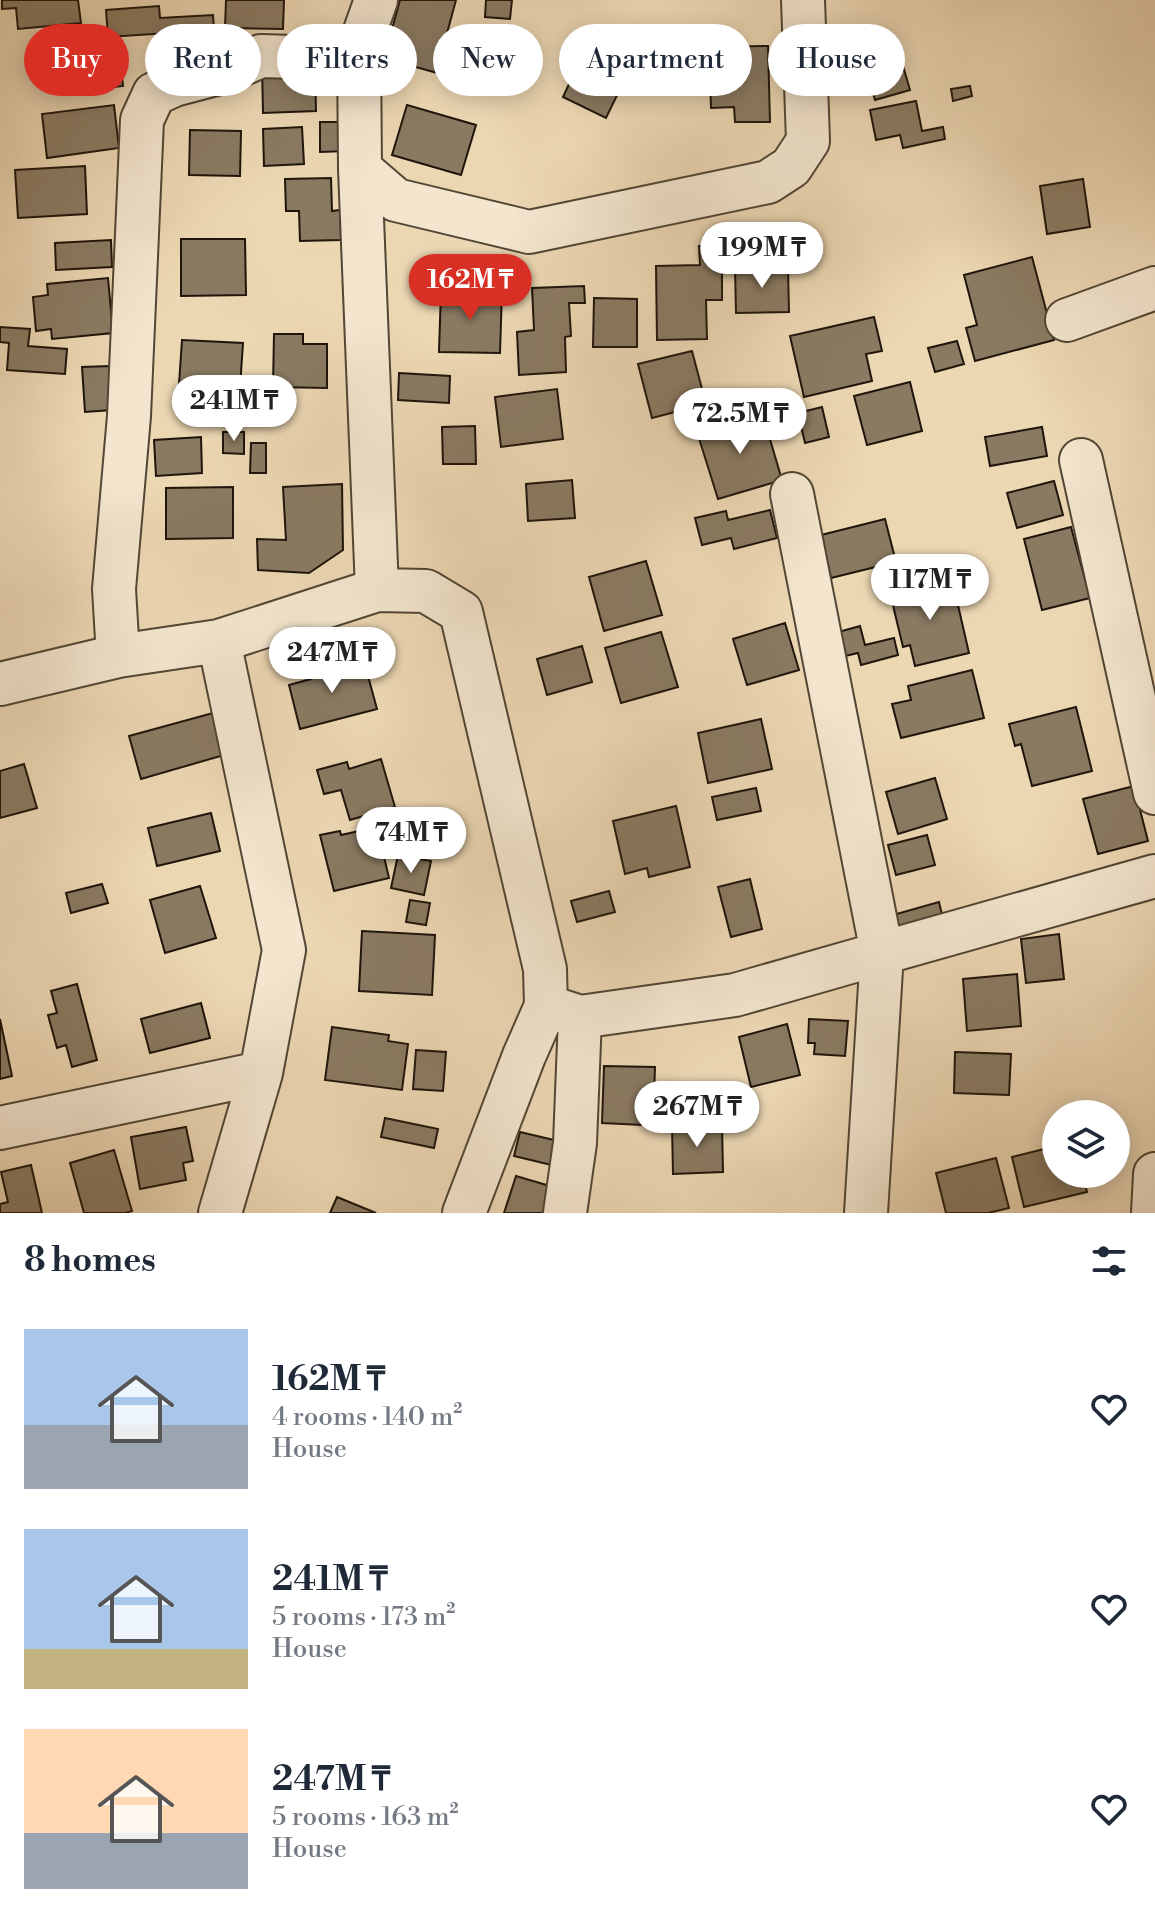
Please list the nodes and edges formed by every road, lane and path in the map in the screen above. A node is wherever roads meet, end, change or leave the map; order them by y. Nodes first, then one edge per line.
1 (376, 0) edge
2 (803, 0) edge
3 (368, 24) edge
4 (277, 56) edge
5 (359, 96) edge
6 (360, 169) junction
7 (1155, 288) edge
8 (1067, 320) dead end
9 (1081, 460) dead end
10 (792, 494) dead end
11 (377, 590) junction
12 (219, 641) junction
13 (118, 656) junction
14 (0, 684) edge
15 (1155, 793) edge
16 (1155, 876) edge
17 (882, 953) junction
18 (563, 1011) junction
19 (261, 1073) junction
20 (0, 1128) edge
21 (1155, 1174) edge
22 (220, 1213) edge
23 (464, 1213) edge
24 (565, 1213) edge
25 (866, 1213) edge
26 (1153, 1213) edge

1 - 3 street
2 - 6 street
4 - 13 street
5 - 6 street
6 - 11 street
7 - 8 street
9 - 15 street
10 - 17 street
11 - 12 street
11 - 18 street
12 - 13 street
12 - 19 street
13 - 14 street
16 - 17 street
17 - 18 street
17 - 25 street
18 - 23 street
18 - 24 street
19 - 20 street
19 - 22 street
21 - 26 street

